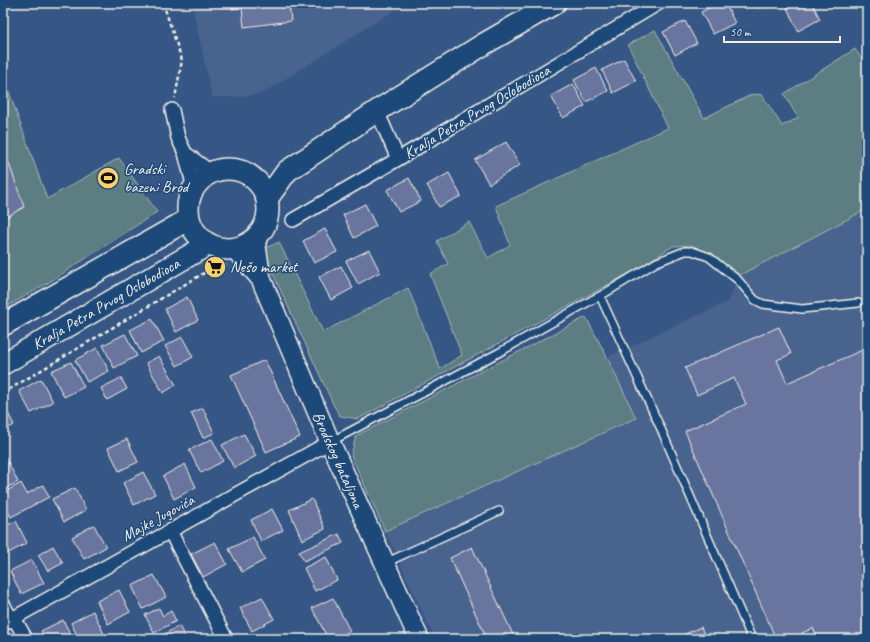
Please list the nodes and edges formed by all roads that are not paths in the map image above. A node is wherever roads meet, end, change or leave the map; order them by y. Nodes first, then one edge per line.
1 (555, 3) edge
2 (659, 3) edge
3 (172, 110) road end
4 (377, 110) junction
5 (186, 152) junction
6 (398, 159) junction
7 (287, 171) junction
8 (212, 173) junction
9 (253, 177) junction
10 (194, 188) junction
11 (267, 199) junction
12 (189, 219) junction
13 (293, 220) dead end
14 (254, 239) junction
15 (209, 244) junction
16 (234, 257) junction
17 (261, 279) junction
18 (600, 296) junction
19 (858, 303) dead end
20 (3, 325) edge
21 (3, 364) edge
22 (330, 442) junction
23 (499, 511) dead end
24 (170, 531) junction
25 (385, 563) junction
26 (3, 598) edge
27 (9, 621) edge
28 (26, 639) edge
29 (226, 639) edge
30 (419, 639) edge
31 (752, 639) edge

1 - 4 main road
2 - 6 street, Kralja Petra Prvog Oslobodioca
3 - 5 street
4 - 6 street
4 - 7 main road
5 - 8 street
5 - 10 street
6 - 13 street, Kralja Petra Prvog Oslobodioca
7 - 9 main road
7 - 11 main road
8 - 9 main road
8 - 10 main road
9 - 11 main road
10 - 12 main road
11 - 14 main road
12 - 15 main road
12 - 20 main road, Kralja Petra Prvog Oslobodioca
14 - 16 main road
14 - 17 street, Brodskog bataljona
15 - 16 main road
15 - 21 main road, Kralja Petra Prvog Oslobodioca
16 - 17 street, Brodskog bataljona
17 - 22 street, Brodskog bataljona
18 - 19 lane
18 - 22 lane
18 - 31 lane
22 - 24 street, Majke Jugovića
22 - 25 street, Brodskog bataljona
23 - 25 lane
24 - 27 street, Majke Jugovića
24 - 29 street
25 - 30 street, Brodskog bataljona
26 - 27 lane
27 - 28 street

